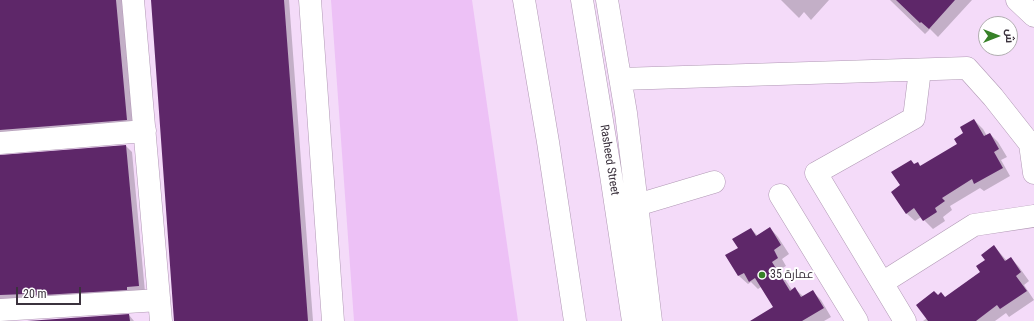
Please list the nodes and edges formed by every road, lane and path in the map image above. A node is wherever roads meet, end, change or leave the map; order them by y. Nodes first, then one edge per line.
1 (133, 0) edge
2 (310, 0) edge
3 (524, 0) edge
4 (582, 0) edge
5 (608, 0) edge
6 (1017, 0) edge
7 (1034, 16) edge
8 (920, 70) junction
9 (621, 79) junction
10 (144, 131) junction
11 (0, 143) edge
12 (1034, 173) edge
13 (714, 182) dead end
14 (780, 195) dead end
15 (636, 205) junction
16 (1034, 216) edge
17 (882, 283) junction
18 (0, 310) edge
19 (160, 311) edge
20 (332, 321) edge
21 (575, 321) edge
22 (633, 321) edge
23 (651, 321) edge
24 (857, 321) edge
25 (905, 321) edge

1 - 10 street
2 - 20 street
3 - 21 street
4 - 22 street, Rasheed Street
5 - 9 street
6 - 7 street
8 - 9 street
8 - 12 street
8 - 17 street
9 - 15 street
10 - 11 street
10 - 19 street
13 - 15 street
14 - 24 street
15 - 23 street
16 - 17 street
17 - 25 street
18 - 19 street

